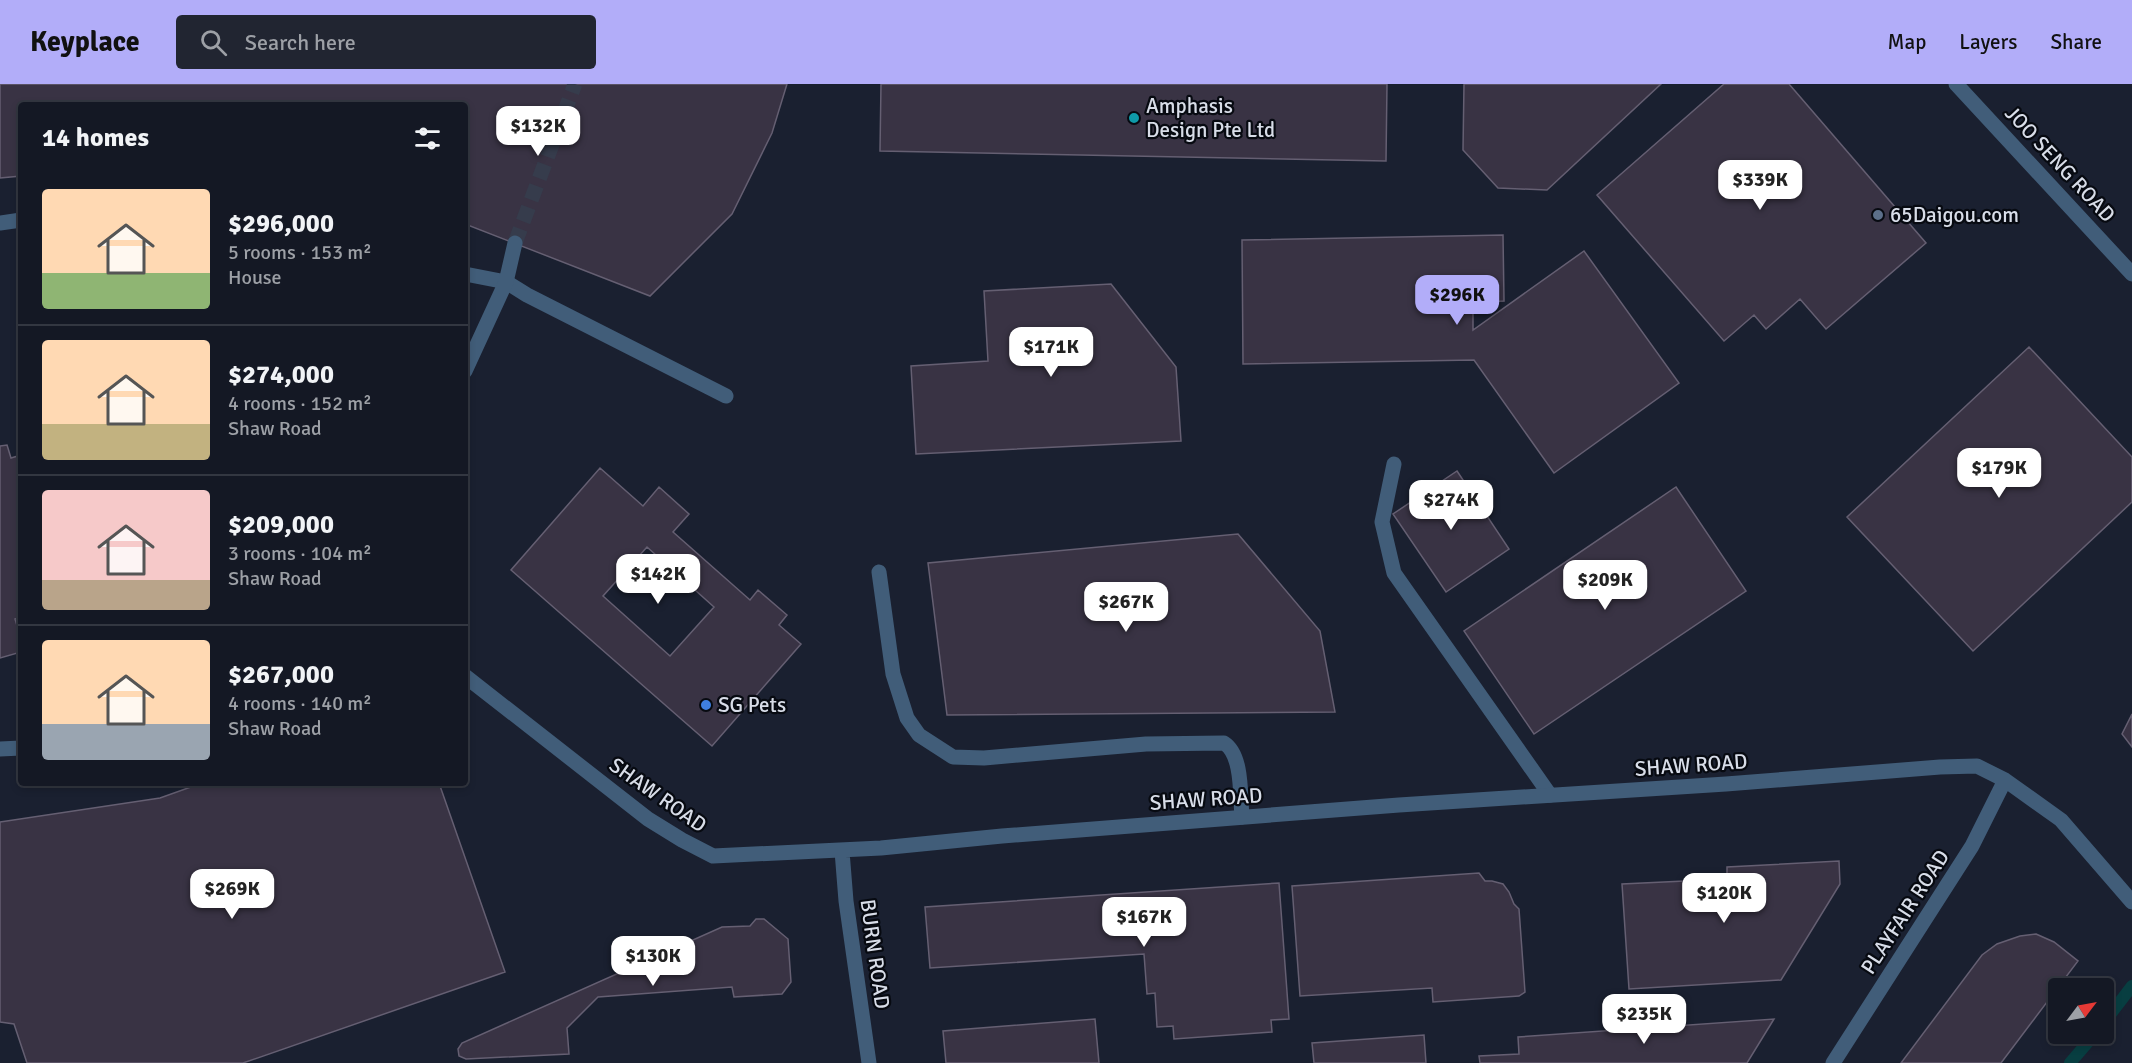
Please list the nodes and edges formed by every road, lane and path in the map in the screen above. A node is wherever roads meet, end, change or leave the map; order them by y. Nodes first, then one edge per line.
1 (1956, 84) edge
2 (18, 220) edge
3 (0, 223) edge
4 (515, 243) tunnel mouth
5 (2132, 274) edge
6 (468, 275) edge
7 (506, 282) junction
8 (468, 364) edge
9 (726, 396) dead end
10 (1394, 464) dead end
11 (879, 572) dead end
12 (468, 678) edge
13 (18, 748) edge
14 (0, 749) edge
15 (2005, 780) junction
16 (1550, 795) junction
17 (1242, 817) junction
18 (842, 851) junction
19 (2132, 902) edge
20 (869, 1063) edge
21 (1833, 1063) edge

1 - 5 street, JOO SENG ROAD
2 - 3 street
4 - 7 street
6 - 7 street
7 - 8 street
7 - 9 street
10 - 16 street
11 - 17 street
12 - 18 street, SHAW ROAD
13 - 14 street
15 - 16 street, SHAW ROAD
15 - 19 street, SHAW ROAD
15 - 21 street, PLAYFAIR ROAD
16 - 17 street, SHAW ROAD
17 - 18 street, SHAW ROAD
18 - 20 street, BURN ROAD

